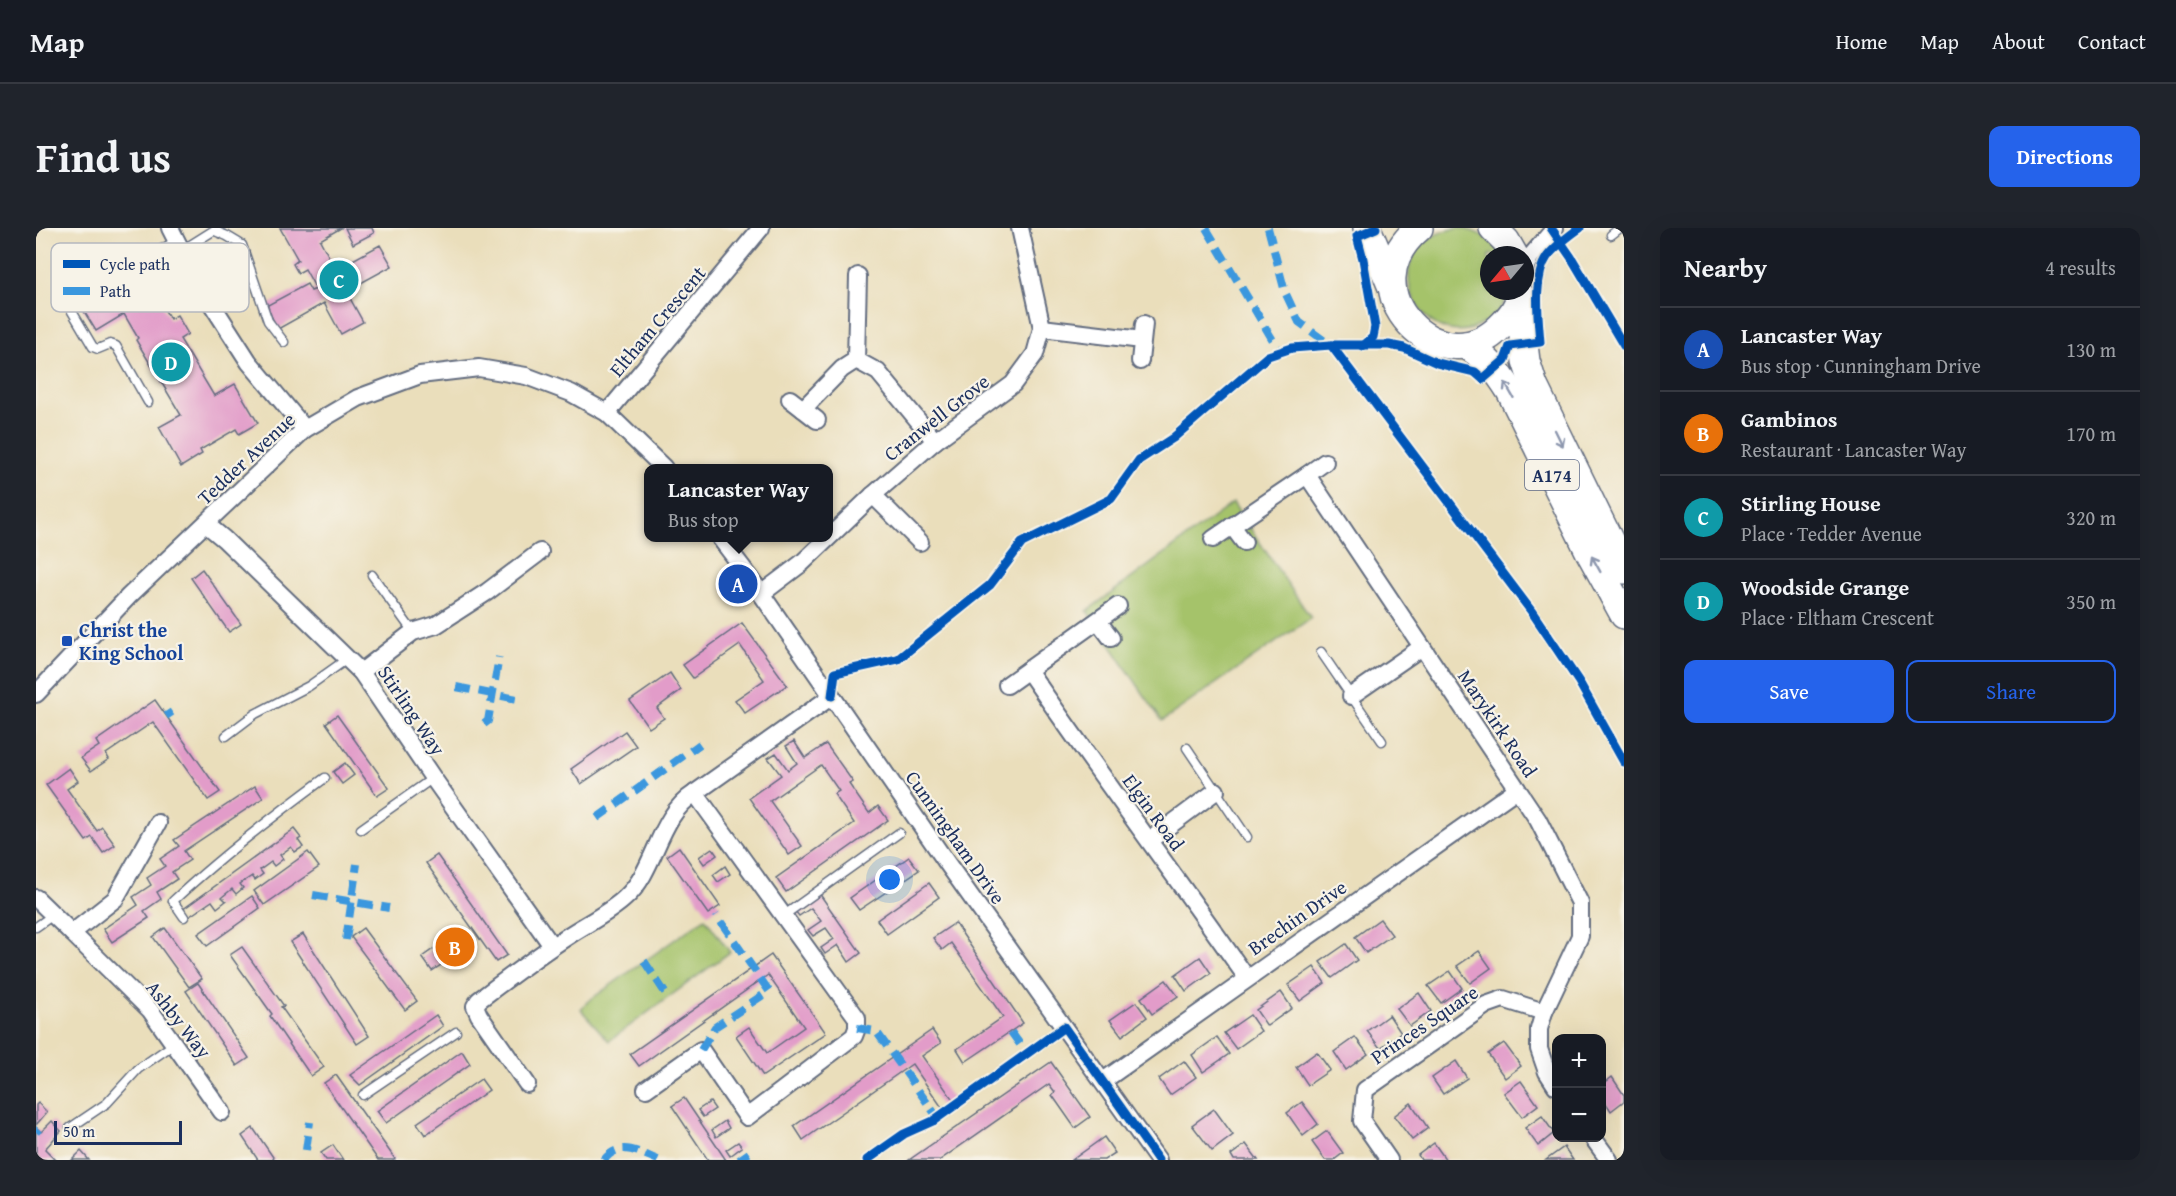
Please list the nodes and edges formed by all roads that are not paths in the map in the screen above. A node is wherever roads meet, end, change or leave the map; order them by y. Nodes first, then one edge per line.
1 (761, 228) edge
2 (1020, 228) edge
3 (1367, 228) edge
4 (1419, 228) edge
5 (1493, 228) edge
6 (1555, 228) edge
7 (1620, 228) edge
8 (216, 230) edge
9 (1611, 235) dead end
10 (176, 240) edge
11 (239, 243) edge
12 (1509, 246) edge
13 (1534, 252) edge
14 (249, 265) edge
15 (858, 276) dead end
16 (1392, 286) junction
17 (1518, 300) edge
18 (1520, 300) edge
19 (72, 312) edge
20 (217, 312) edge
21 (1042, 328) junction
22 (284, 342) dead end
23 (1466, 345) junction
24 (856, 360) junction
25 (1140, 361) dead end
26 (148, 402) dead end
27 (607, 413) junction
28 (817, 420) dead end
29 (305, 429) junction
30 (935, 441) junction
31 (1325, 462) dead end
32 (660, 464) edge
33 (1307, 475) junction
34 (873, 495) junction
35 (206, 524) junction
36 (1232, 526) junction
37 (833, 533) edge
38 (1213, 539) dead end
39 (724, 542) edge
40 (824, 542) edge
41 (920, 542) dead end
42 (1244, 542) dead end
43 (540, 552) dead end
44 (1624, 570) edge
45 (372, 574) dead end
46 (761, 594) junction
47 (1118, 606) dead end
48 (1624, 615) edge
49 (1098, 621) junction
50 (413, 632) junction
51 (1111, 638) dead end
52 (1422, 647) junction
53 (1321, 652) dead end
54 (347, 658) junction
55 (1028, 670) junction
56 (361, 672) junction
57 (1007, 685) dead end
58 (36, 694) edge
59 (832, 696) junction
60 (1351, 696) junction
61 (226, 736) dead end
62 (1382, 741) dead end
63 (1187, 748) dead end
64 (325, 778) dead end
65 (433, 778) junction
66 (1517, 789) junction
67 (1216, 791) junction
68 (694, 793) junction
69 (158, 823) dead end
70 (361, 829) dead end
71 (899, 833) dead end
72 (1247, 837) dead end
73 (1150, 840) junction
74 (36, 898) edge
75 (53, 915) junction
76 (782, 916) junction
77 (184, 917) dead end
78 (36, 927) edge
79 (72, 933) junction
80 (552, 946) junction
81 (1247, 978) junction
82 (1544, 1012) junction
83 (456, 1032) dead end
84 (174, 1044) junction
85 (1552, 1079) edge
86 (1103, 1081) junction
87 (527, 1084) dead end
88 (646, 1089) dead end
89 (363, 1095) dead end
90 (222, 1112) dead end
91 (70, 1128) dead end
92 (1596, 1142) edge
93 (1158, 1160) edge
94 (1389, 1160) edge
95 (1609, 1160) edge

1 - 27 street, Eltham Crescent
2 - 21 street, Cranwell Grove
3 - 16 main road, A174
4 - 16 main road, A174
5 - 12 main road
6 - 13 street
7 - 9 lane
8 - 10 lane
8 - 11 lane
14 - 22 lane
15 - 24 street
16 - 23 main road, A174
17 - 23 main road, A174
18 -> 44 main road, A174
19 - 26 lane
20 - 29 street
21 - 25 street
21 - 30 street, Cranwell Grove
48 -> 23 main road, A174
24 - 28 street
24 - 30 street
27 - 29 street, Tedder Avenue
27 - 32 street
29 - 35 street, Tedder Avenue
30 - 34 street, Cranwell Grove
31 - 33 street
33 - 36 street
33 - 52 street, Marykirk Road
34 - 37 street, Cranwell Grove
34 - 41 street
35 - 54 street, Stirling Way
35 - 58 street, Tedder Avenue
36 - 38 street
36 - 42 street
39 - 46 street, Cunningham Drive
40 - 46 street, Cranwell Grove
43 - 50 street
45 - 50 lane
46 - 59 street, Cunningham Drive
47 - 49 street
49 - 51 street
49 - 55 street
50 - 56 street
52 - 60 street
52 - 66 street, Marykirk Road
53 - 60 lane
54 - 56 street, Stirling Way
54 - 61 lane
55 - 57 street
55 - 73 street, Elgin Road
56 - 65 street, Stirling Way
59 - 68 street
59 - 86 street, Cunningham Drive
60 - 62 lane
63 - 67 lane
64 - 77 lane
65 - 70 lane
65 - 80 street, Stirling Way
66 - 81 street, Brechin Drive
66 - 82 street, Marykirk Road
67 - 72 lane
67 - 73 street
68 - 76 street
68 - 80 street
69 - 79 street
71 - 76 lane
73 - 81 street, Elgin Road
74 - 75 street, Ashby Way
75 - 78 lane
75 - 79 street, Ashby Way
76 - 88 street
79 - 84 street, Ashby Way
80 - 87 street
81 - 86 street, Brechin Drive
82 - 85 street
82 - 94 street, Princes Square
83 - 89 lane
84 - 90 street, Ashby Way
84 - 91 lane
86 - 93 street, Cunningham Drive
92 - 95 street

